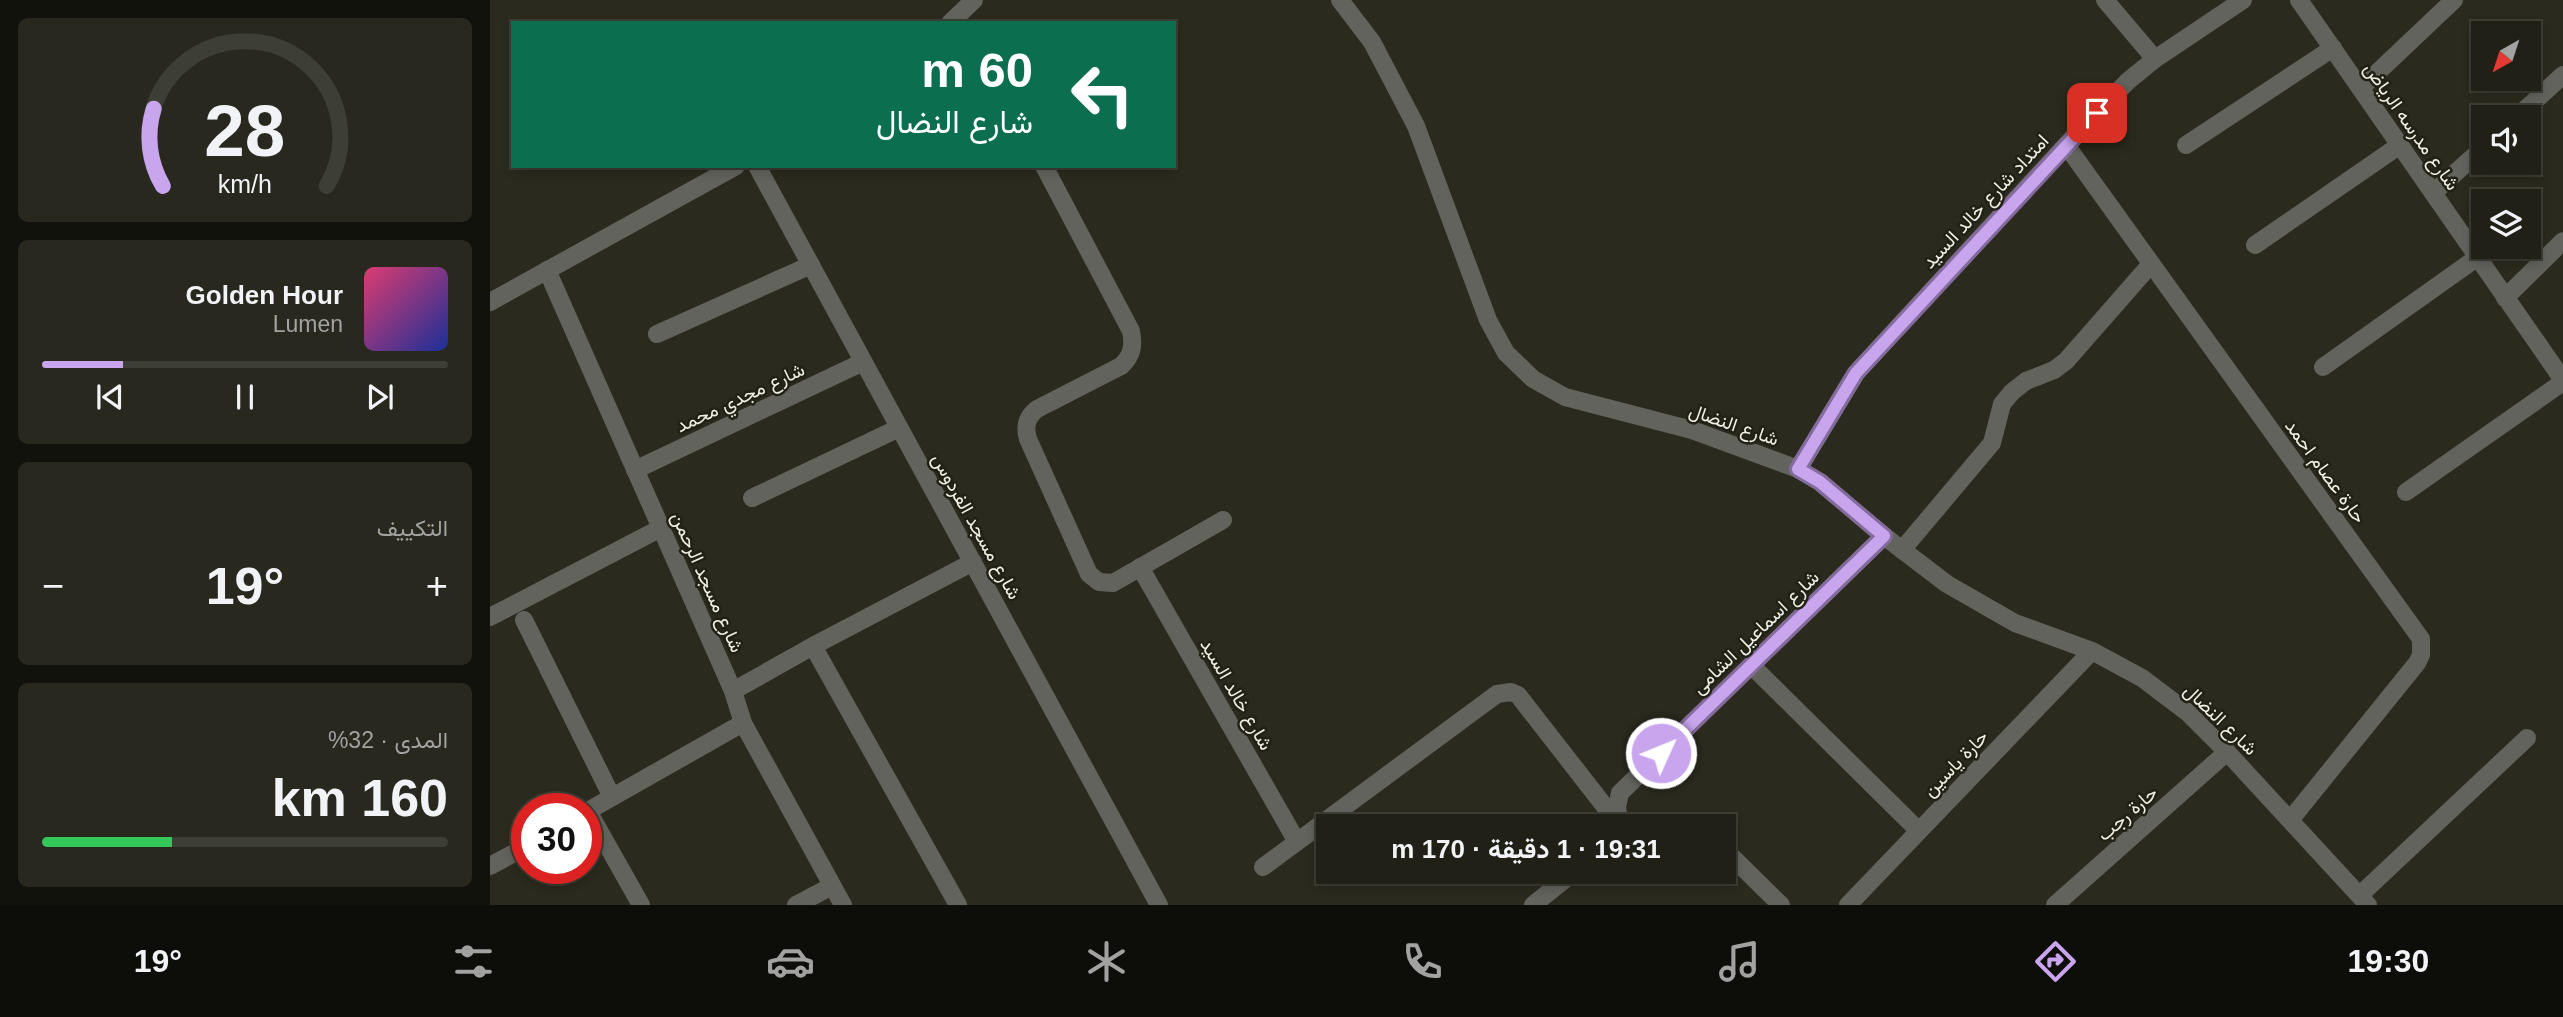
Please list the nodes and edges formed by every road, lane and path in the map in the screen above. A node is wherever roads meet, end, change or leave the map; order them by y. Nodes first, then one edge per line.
1 (1340, 0) edge
2 (2105, 0) edge
3 (2243, 0) edge
4 (2298, 0) edge
5 (2454, 0) edge
6 (2333, 48) junction
7 (2155, 59) junction
8 (2563, 75) edge
9 (2361, 88) junction
10 (2530, 105) edge
11 (2066, 145) junction
12 (2186, 145) dead end
13 (2400, 145) junction
14 (2471, 159) edge
15 (732, 168) edge
16 (758, 168) edge
17 (1045, 168) edge
18 (2434, 193) junction
19 (2563, 241) edge
20 (2255, 244) dead end
21 (2471, 247) edge
22 (2475, 259) edge
23 (2479, 259) edge
24 (2151, 264) junction
25 (811, 265) junction
26 (547, 270) junction
27 (2505, 298) junction
28 (490, 302) edge
29 (657, 334) dead end
30 (863, 362) junction
31 (2323, 367) dead end
32 (2563, 381) edge
33 (900, 428) junction
34 (1798, 469) junction
35 (635, 470) junction
36 (2406, 492) dead end
37 (752, 498) dead end
38 (1223, 520) dead end
39 (661, 528) junction
40 (1884, 536) junction
41 (1902, 550) junction
42 (973, 562) junction
43 (1140, 567) junction
44 (490, 617) edge
45 (524, 620) dead end
46 (813, 646) junction
47 (2092, 651) junction
48 (1751, 665) junction
49 (733, 691) junction
50 (743, 723) junction
51 (2527, 738) dead end
52 (2227, 752) junction
53 (612, 797) junction
54 (602, 803) edge
55 (1335, 814) edge
56 (1611, 814) edge
57 (1618, 814) edge
58 (2291, 819) junction
59 (1316, 828) edge
60 (1919, 831) junction
61 (602, 838) edge
62 (1297, 842) junction
63 (511, 855) edge
64 (1736, 861) edge
65 (490, 866) edge
66 (1263, 867) dead end
67 (1559, 884) edge
68 (832, 886) junction
69 (2364, 900) edge
70 (640, 905) edge
71 (796, 905) edge
72 (843, 905) edge
73 (958, 905) edge
74 (1159, 905) edge
75 (1533, 905) edge
76 (1781, 905) edge
77 (1848, 905) edge
78 (2054, 905) edge

1 - 34 street, شارع النضال
2 - 7 street
3 - 7 street, امتداد شارع خالد السيد
4 - 6 street, شارع مدرسه الرياض
5 - 9 street
6 - 9 street, شارع مدرسه الرياض
6 - 12 street
7 - 11 street, امتداد شارع خالد السيد
8 - 10 street
9 - 13 street, شارع مدرسه الرياض
11 - 24 street, حارة عصام احمد
11 - 34 street, امتداد شارع خالد السيد
13 - 18 street, شارع مدرسه الرياض
13 - 20 street
14 - 18 street
15 - 26 street
16 - 25 street, شارع مسجد الفردوس
17 - 43 street
18 - 21 street, شارع مدرسه الرياض
19 - 27 street
22 - 31 street
23 - 27 street, شارع مدرسه الرياض
24 - 41 street
24 - 58 street, حارة عصام احمد
25 - 29 street
25 - 30 street, شارع مسجد الفردوس
26 - 28 street
26 - 35 street, شارع مسجد الرحمن
27 - 32 street, شارع مدرسه الرياض
30 - 33 street, شارع مسجد الفردوس
30 - 35 street, شارع مجدي محمد
32 - 36 street
33 - 37 street
33 - 42 street, شارع مسجد الفردوس
34 - 40 street, شارع النضال
35 - 39 street, شارع مسجد الرحمن
38 - 43 street
39 - 44 street
39 - 49 street, شارع مسجد الرحمن
40 - 41 street, شارع النضال
40 - 48 street, شارع اسماعيل الشامى
41 - 47 street, شارع النضال
42 - 46 street
42 - 74 street, شارع مسجد الفردوس
43 - 62 street, شارع خالد السيد
45 - 53 street
46 - 49 street
46 - 73 street
47 - 52 street, شارع النضال
47 - 60 street, حارة ياسين
48 - 57 street, شارع اسماعيل الشامى
48 - 60 street
49 - 50 street, شارع مسجد الرحمن
50 - 53 street
50 - 68 street, شارع مسجد الرحمن
51 - 69 street
52 - 58 street, شارع النضال
52 - 78 street, حارة رجب
53 - 54 street
55 - 56 street
58 - 69 street, شارع النضال
59 - 62 street
60 - 77 street, حارة ياسين
61 - 70 street
62 - 66 street
63 - 65 street
64 - 76 street
67 - 75 street
68 - 71 street
68 - 72 street, شارع مسجد الرحمن

